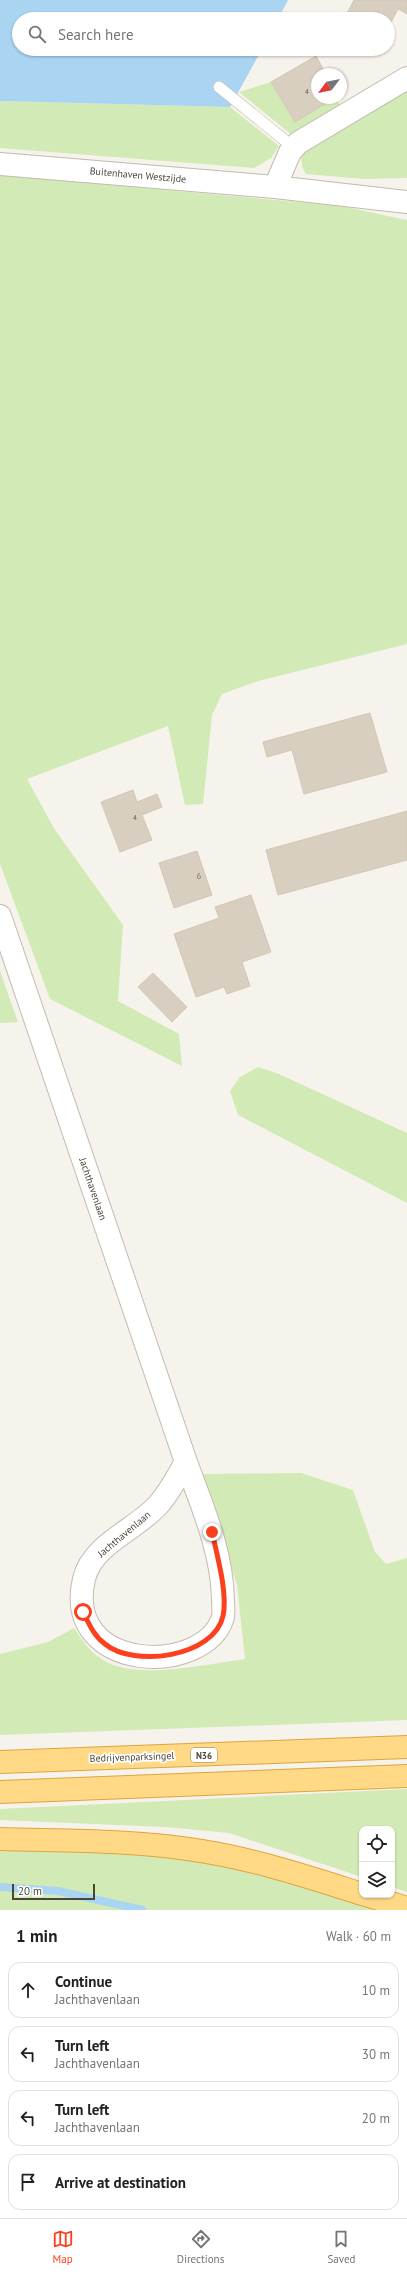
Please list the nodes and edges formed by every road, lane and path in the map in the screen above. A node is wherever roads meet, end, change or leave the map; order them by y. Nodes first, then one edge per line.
1 (407, 78) edge
2 (219, 86) dead end
3 (293, 147) junction
4 (0, 164) edge
5 (275, 187) junction
6 (407, 202) edge
7 (0, 916) edge
8 (186, 1462) junction
9 (407, 1747) edge
10 (0, 1762) edge
11 (407, 1776) edge
12 (0, 1792) edge
13 (0, 1839) edge
14 (359, 1893) edge
15 (375, 1898) edge
16 (407, 1908) edge

1 - 3 street
2 - 3 lane
3 - 5 street
4 - 5 street, Buitenhaven Westzijde
5 - 6 street, Buitenhaven Westzijde
7 - 8 street, Jachthavenlaan
8 - 8 street, Jachthavenlaan
9 - 10 highway, Bedrijvenparksingel / N36
11 - 12 highway
13 - 14 highway
15 - 16 highway

